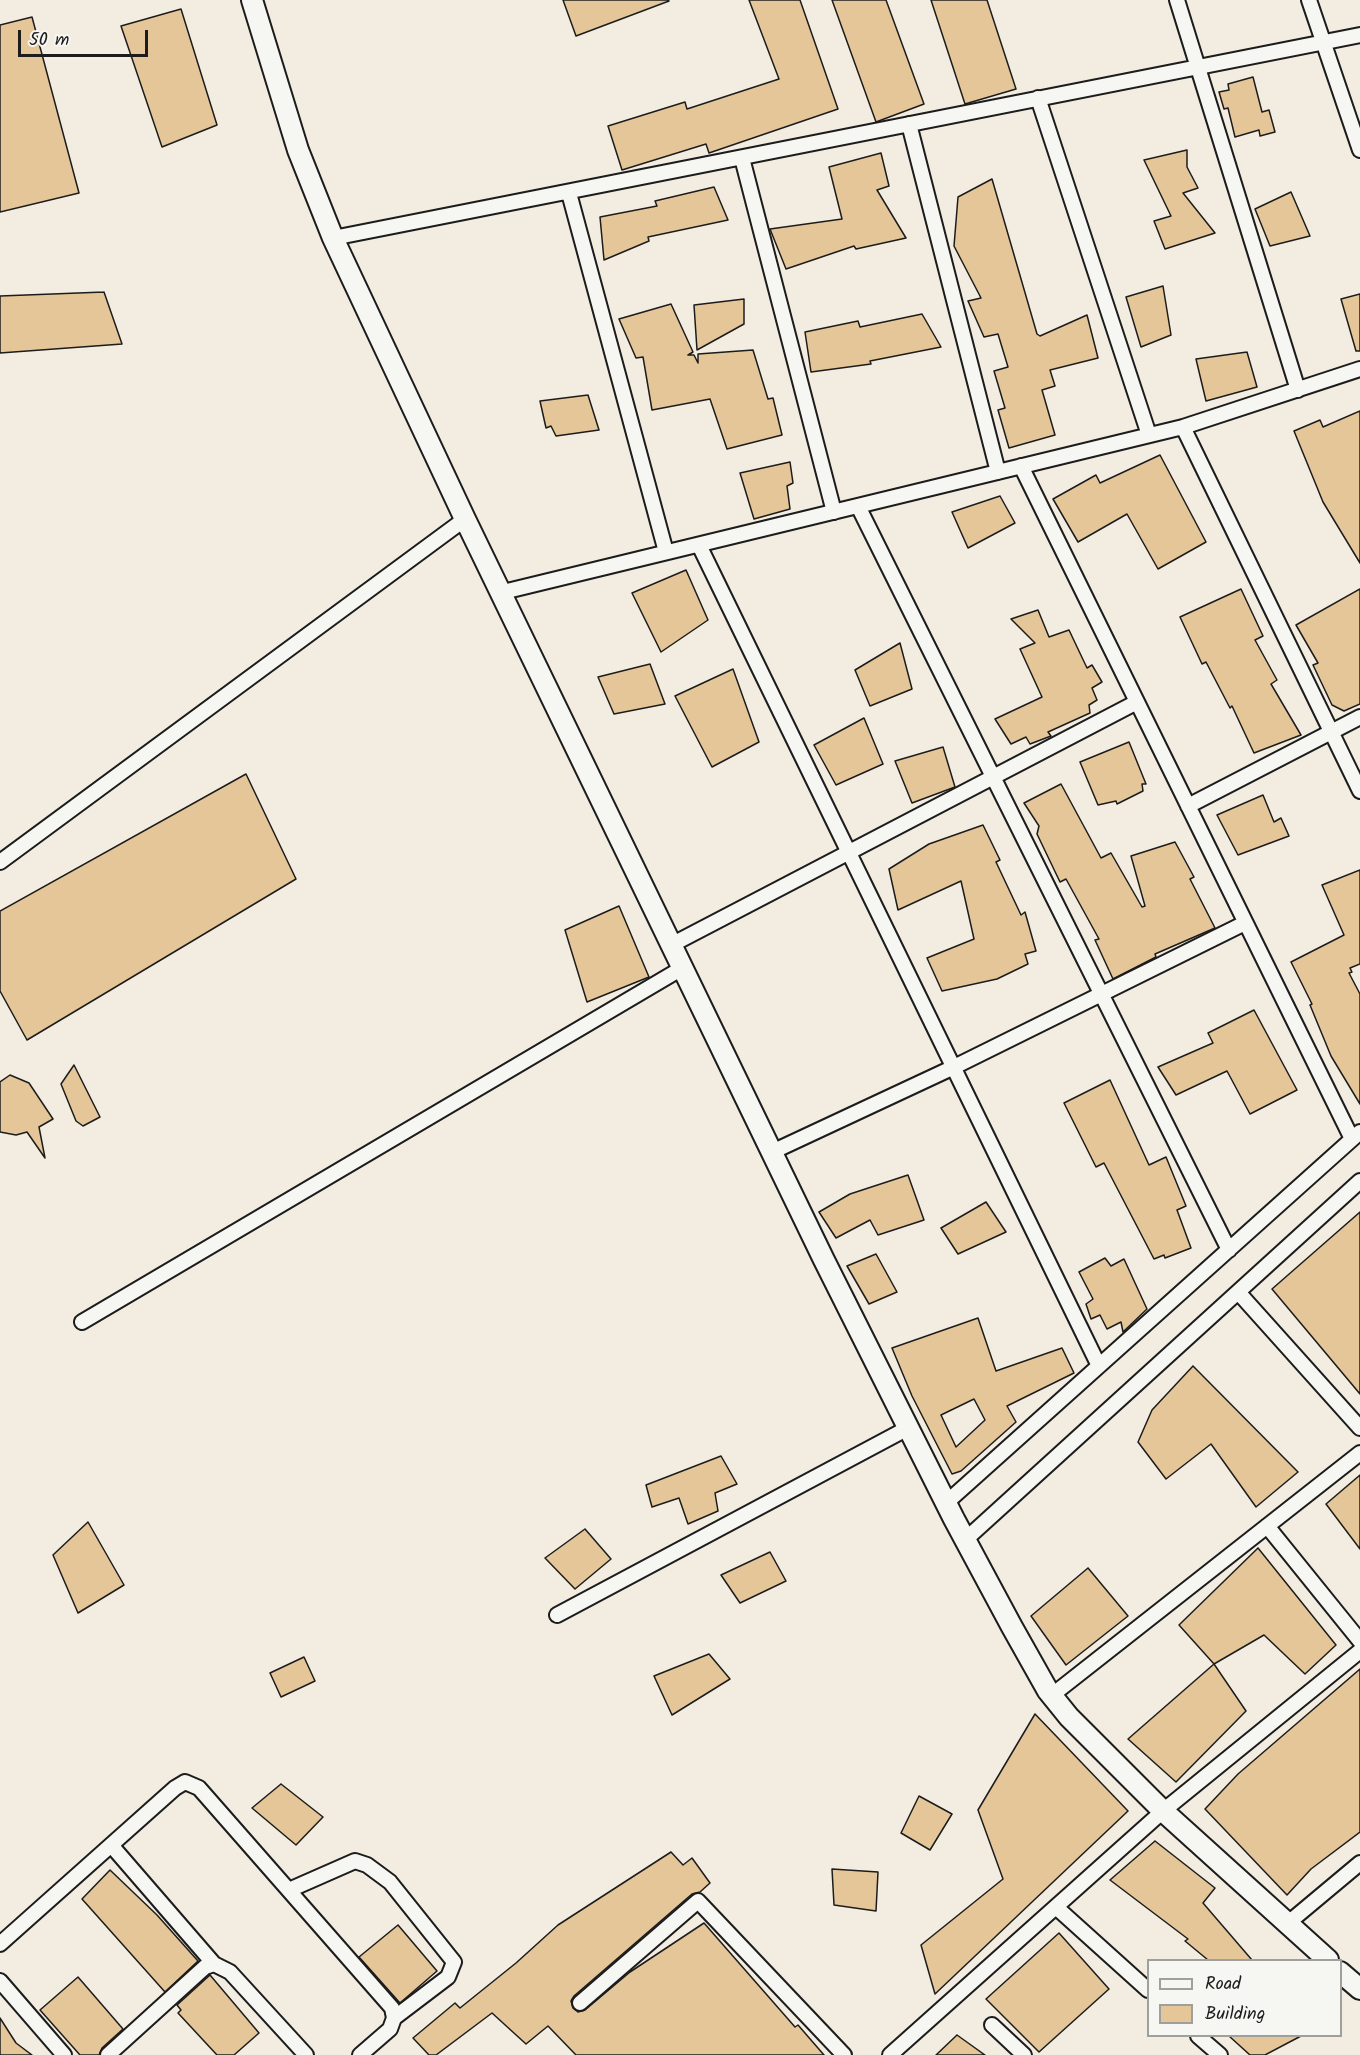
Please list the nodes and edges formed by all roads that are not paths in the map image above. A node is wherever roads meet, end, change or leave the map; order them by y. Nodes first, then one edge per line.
1 (252, 0) edge
2 (1177, 0) edge
3 (1309, 0) edge
4 (1360, 35) edge
5 (1322, 42) junction
6 (1198, 67) junction
7 (1038, 98) junction
8 (909, 124) junction
9 (1360, 150) edge
10 (742, 158) junction
11 (569, 193) junction
12 (333, 238) junction
13 (1360, 369) edge
14 (1298, 390) junction
15 (1184, 427) junction
16 (1149, 435) junction
17 (1021, 466) junction
18 (998, 472) junction
19 (858, 506) junction
20 (834, 512) junction
21 (465, 519) junction
22 (699, 545) junction
23 (666, 552) junction
24 (503, 592) junction
25 (1137, 702) junction
26 (1360, 717) edge
27 (1331, 732) junction
28 (994, 778) junction
29 (1360, 791) edge
30 (1188, 806) junction
31 (849, 852) junction
32 (3, 857) edge
33 (1245, 922) junction
34 (673, 944) junction
35 (684, 968) junction
36 (1101, 993) junction
37 (954, 1067) junction
38 (1356, 1136) edge
39 (772, 1152) junction
40 (1360, 1182) edge
41 (1228, 1250) junction
42 (1238, 1292) junction
43 (82, 1322) dead end
44 (1099, 1366) junction
45 (908, 1428) junction
46 (1360, 1428) edge
47 (1360, 1453) edge
48 (946, 1503) junction
49 (1266, 1526) junction
50 (965, 1540) junction
51 (557, 1615) dead end
52 (1360, 1641) edge
53 (1360, 1652) edge
54 (1051, 1696) junction
55 (1163, 1811) junction
56 (111, 1845) junction
57 (1360, 1863) edge
58 (289, 1890) junction
59 (1058, 1908) junction
60 (1287, 1924) junction
61 (0, 1944) edge
62 (1327, 1959) edge
63 (214, 1964) junction
64 (1342, 1973) edge
65 (0, 1982) edge
66 (1147, 1988) edge
67 (1360, 1989) edge
68 (580, 2003) dead end
69 (394, 2018) junction
70 (992, 2025) dead end
71 (1199, 2037) edge
72 (64, 2055) edge
73 (108, 2055) edge
74 (306, 2055) edge
75 (360, 2055) edge
76 (844, 2055) edge
77 (890, 2055) edge
78 (1024, 2055) edge
79 (1220, 2055) edge

1 - 12 main road
2 - 6 street
3 - 5 street
4 - 5 street
5 - 6 street
5 - 9 street
6 - 7 street
6 - 14 street
7 - 8 street
7 - 16 street
8 - 10 street
8 - 18 street
10 - 11 street
10 - 20 street
11 - 12 street
11 - 23 street
12 - 21 main road
13 - 14 street
14 - 15 street
15 - 16 street
15 - 27 street
16 - 17 street
17 - 18 street
17 - 25 street
18 - 19 street
19 - 20 street
19 - 28 street
20 - 22 street
21 - 24 main road
21 - 32 street
22 - 23 street
22 - 31 street
23 - 24 street
24 - 34 main road
25 - 28 street
25 - 30 street
26 - 27 street
27 - 29 street
27 - 30 street
28 - 31 street
28 - 36 street
30 - 33 street
31 - 34 street
31 - 37 street
33 - 36 street
33 - 38 street
34 - 35 main road
35 - 39 main road
35 - 43 street
36 - 37 street
36 - 41 street
37 - 39 street
37 - 44 street
38 - 41 street
39 - 45 main road
40 - 42 street
41 - 44 street
42 - 46 street
42 - 50 street
44 - 48 street
45 - 48 main road
45 - 51 street
47 - 49 street
48 - 50 main road
49 - 52 street
49 - 54 street
50 - 54 main road
53 - 55 street
54 - 55 main road
55 - 59 street
55 - 60 main road
56 - 58 street
56 - 61 street
56 - 63 street
57 - 60 street
58 - 69 street
58 - 69 street
59 - 66 street
59 - 77 street
60 - 62 main road
63 - 73 street
63 - 74 street
64 - 67 main road
65 - 72 street
68 - 76 street
69 - 75 street
70 - 78 street
71 - 79 street

